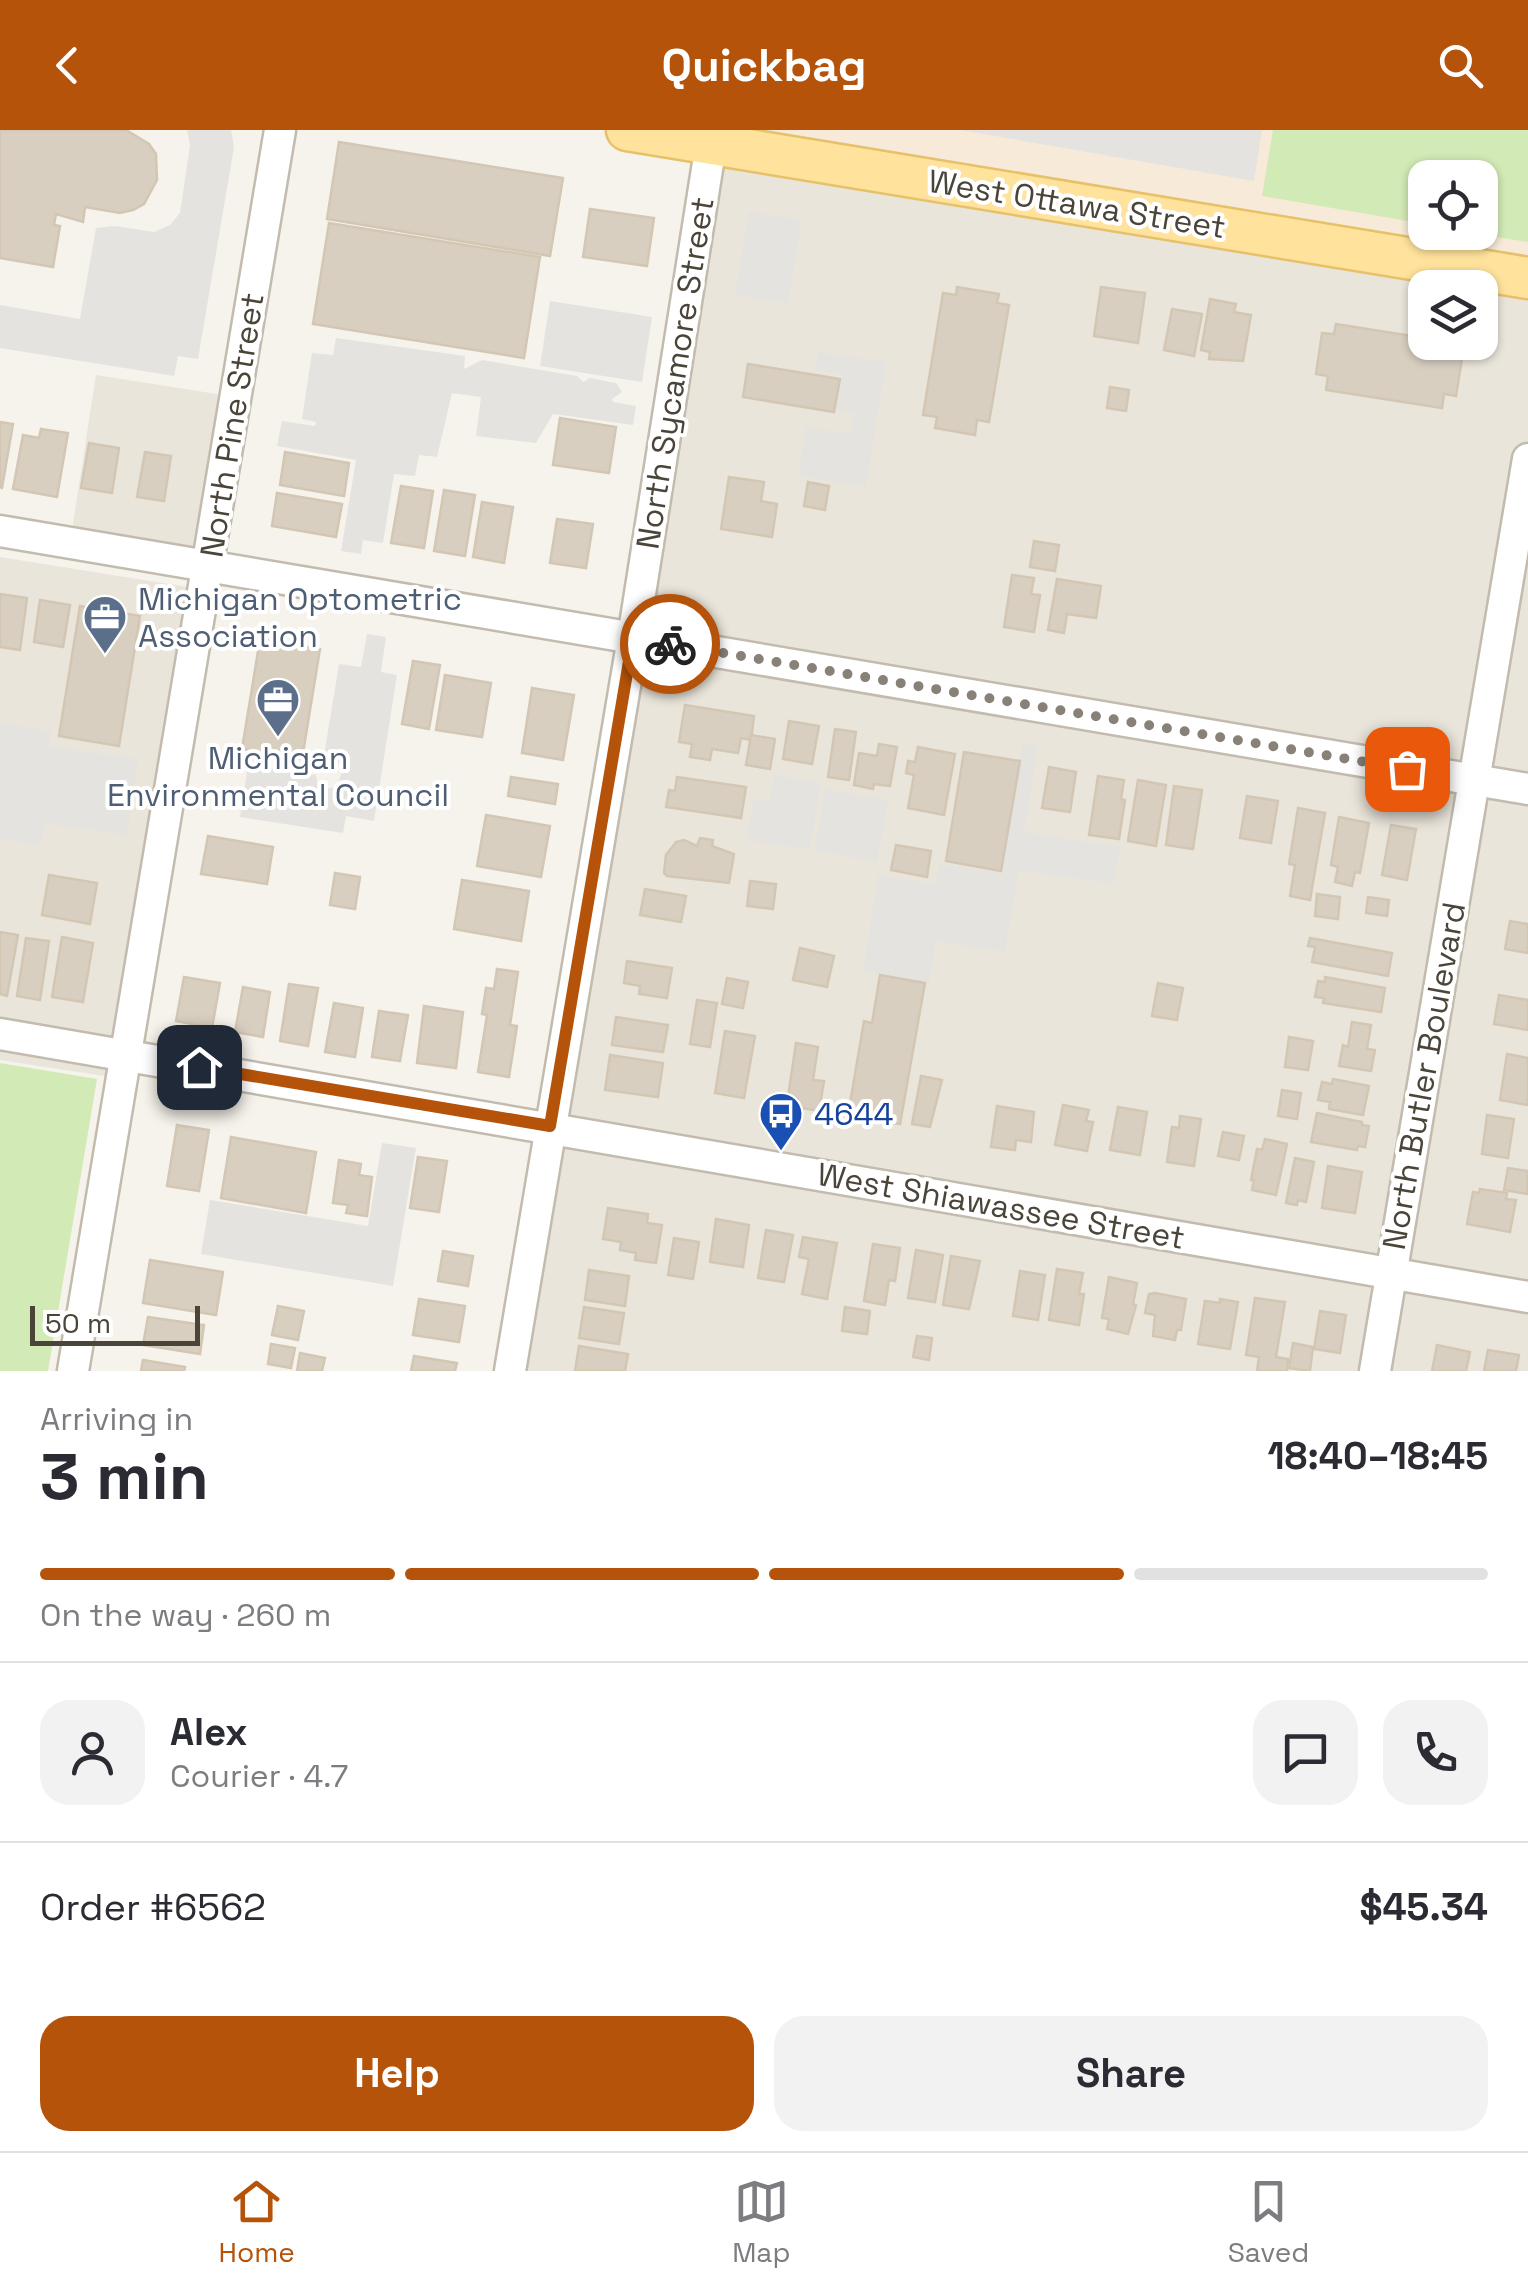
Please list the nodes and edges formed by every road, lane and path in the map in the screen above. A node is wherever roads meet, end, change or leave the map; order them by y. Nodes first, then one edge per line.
1 (280, 130) edge
2 (627, 130) edge
3 (711, 144) junction
4 (1528, 278) edge
5 (1528, 459) edge
6 (0, 532) edge
7 (209, 566) junction
8 (633, 638) junction
9 (1475, 780) junction
10 (1528, 789) edge
11 (0, 1034) edge
12 (128, 1055) junction
13 (550, 1126) junction
14 (1390, 1274) junction
15 (1528, 1297) edge
16 (73, 1371) edge
17 (510, 1371) edge
18 (1374, 1371) edge

1 - 7 street, North Pine Street
2 - 3 main road, West Ottawa Street
3 - 4 main road, West Ottawa Street
3 - 8 street, North Sycamore Street
5 - 9 street, North Butler Boulevard
6 - 7 street
7 - 8 street
7 - 12 street, North Pine Street
8 - 9 street
8 - 13 street, North Sycamore Street
9 - 10 street
9 - 14 street, North Butler Boulevard
11 - 12 street, West Shiawassee Street
12 - 13 street, West Shiawassee Street
12 - 16 street, North Pine Street
13 - 14 street, West Shiawassee Street
13 - 17 street, North Sycamore Street
14 - 15 street, West Shiawassee Street
14 - 18 street, North Butler Boulevard

